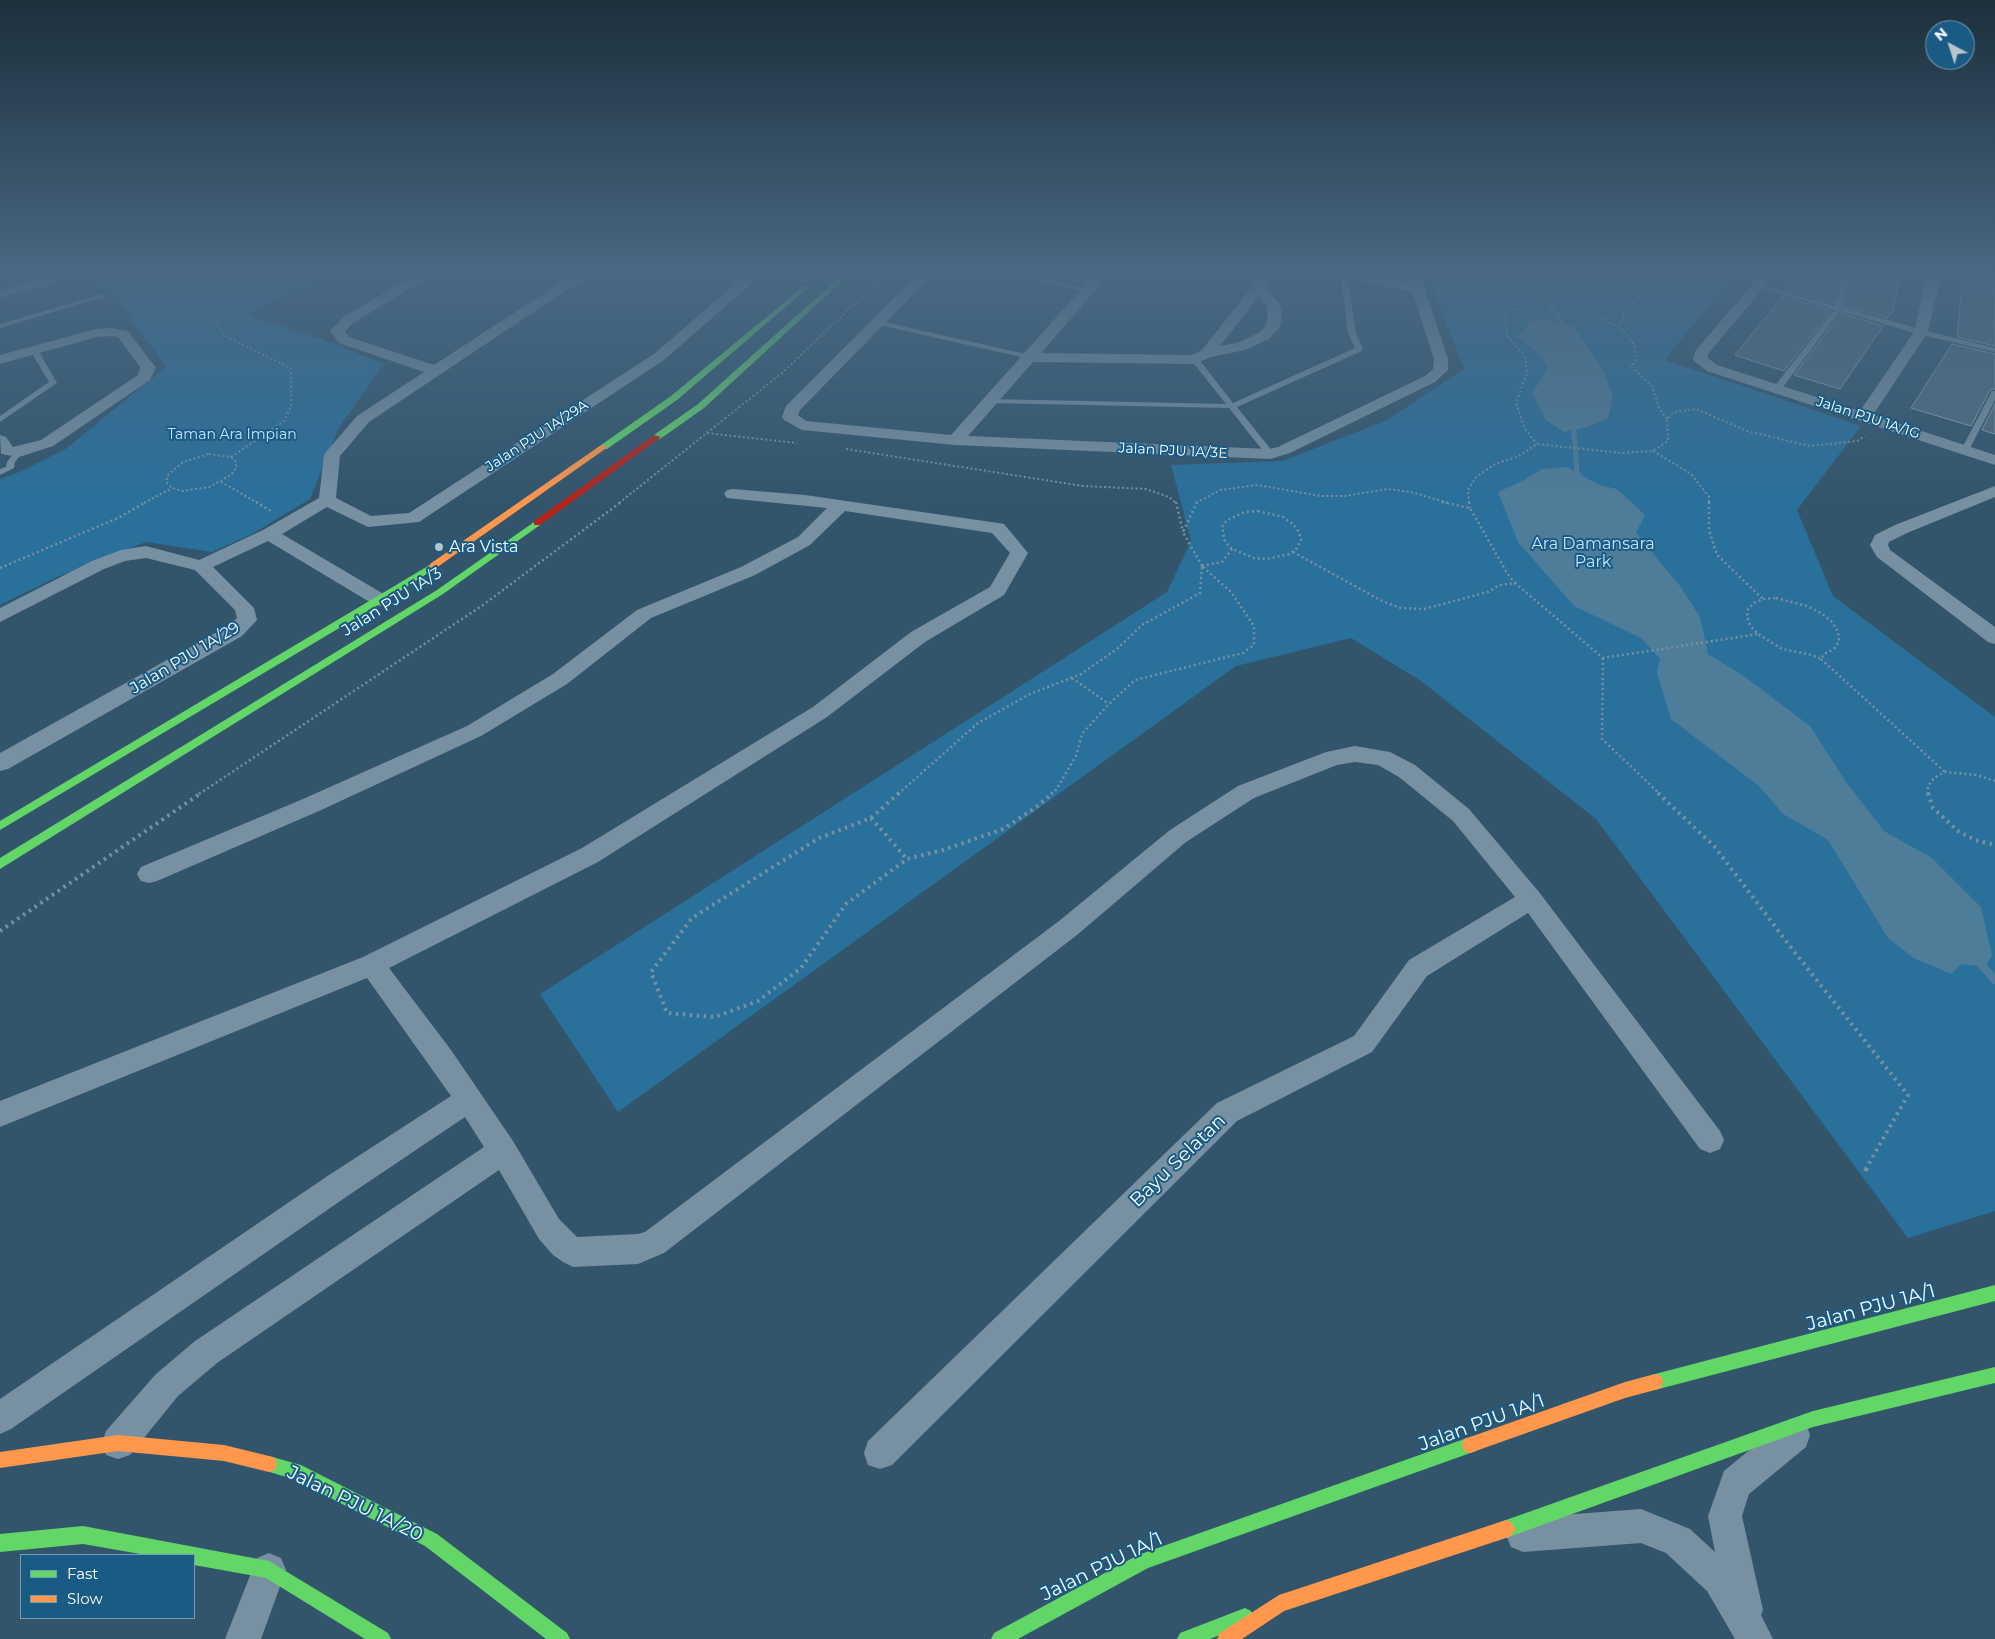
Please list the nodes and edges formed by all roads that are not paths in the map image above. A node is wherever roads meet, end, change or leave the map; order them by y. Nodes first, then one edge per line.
1 (29, 351) edge
2 (35, 351) edge
3 (137, 351) edge
4 (378, 351) edge
5 (466, 351) edge
6 (663, 351) edge
7 (730, 351) edge
8 (761, 351) edge
9 (849, 351) edge
10 (1006, 351) edge
11 (1035, 351) edge
12 (1205, 351) edge
13 (1223, 351) edge
14 (1355, 351) edge
15 (1439, 351) edge
16 (1702, 351) edge
17 (1806, 351) edge
18 (1908, 351) edge
19 (1030, 357) junction
20 (1201, 357) junction
21 (0, 360) edge
22 (436, 371) junction
23 (1777, 389) junction
24 (1995, 393) edge
25 (989, 401) junction
26 (1232, 406) junction
27 (1864, 417) junction
28 (0, 420) edge
29 (0, 440) edge
30 (955, 440) junction
31 (1965, 450) junction
32 (19, 452) junction
33 (1270, 454) junction
34 (1995, 460) edge
35 (0, 472) edge
36 (1995, 491) edge
37 (733, 494) dead end
38 (327, 500) junction
39 (840, 506) junction
40 (269, 534) junction
41 (201, 566) junction
42 (380, 600) junction
43 (0, 616) edge
44 (1995, 637) edge
45 (0, 762) edge
46 (0, 826) edge
47 (0, 864) edge
48 (149, 874) dead end
49 (1531, 899) junction
50 (372, 965) junction
51 (468, 1099) junction
52 (0, 1114) edge
53 (1710, 1140) dead end
54 (503, 1151) junction
55 (1995, 1293) edge
56 (1995, 1375) edge
57 (0, 1418) edge
58 (1813, 1420) junction
59 (118, 1443) junction
60 (880, 1454) dead end
61 (0, 1460) edge
62 (1477, 1539) junction
63 (0, 1543) edge
64 (183, 1554) edge
65 (195, 1556) edge
66 (268, 1570) junction
67 (1279, 1604) junction
68 (1752, 1632) edge
69 (244, 1639) edge
70 (382, 1639) edge
71 (561, 1639) edge
72 (1000, 1639) edge
73 (1186, 1639) edge
74 (1226, 1639) edge

1 - 21 street
2 - 28 lane
3 - 32 street
4 - 22 street
5 - 22 street
6 - 38 street, Jalan PJU 1A/29A
7 - 42 street, Jalan PJU 1A/3
8 - 47 street, Jalan PJU 1A/3
9 - 30 street, Jalan PJU 1A/3E
10 - 19 lane
11 - 19 street
12 - 20 street
13 - 20 street
14 - 26 lane
15 - 33 street, Jalan PJU 1A/3E
16 - 23 street, Jalan PJU 1A/1G
17 - 23 lane
18 - 27 street
19 - 20 street
19 - 25 street
20 - 26 lane
22 - 38 street
23 - 27 street, Jalan PJU 1A/1G
24 - 31 lane
25 - 26 lane
25 - 30 street
26 - 33 lane
27 - 31 street, Jalan PJU 1A/1G
29 - 32 street
30 - 33 street, Jalan PJU 1A/3E
31 - 34 street, Jalan PJU 1A/1G
32 - 35 lane
36 - 44 street
37 - 39 street
38 - 40 street
39 - 48 street
39 - 50 street
40 - 41 street
40 - 42 street
41 - 43 street
41 - 45 street, Jalan PJU 1A/29
42 - 46 street, Jalan PJU 1A/3
49 - 53 street
49 - 54 street
49 - 60 street, Bayu Selatan
50 - 51 street
50 - 52 street
51 - 54 street
51 - 57 street
54 - 59 street
55 - 72 street, Jalan PJU 1A/1
56 - 58 street
58 - 62 street
58 - 68 street
59 - 61 street, Jalan PJU 1A/20
59 - 71 street, Jalan PJU 1A/20
62 - 67 street
62 - 68 street
63 - 64 street
65 - 66 street
66 - 69 street
66 - 70 street
67 - 73 street
67 - 74 street

